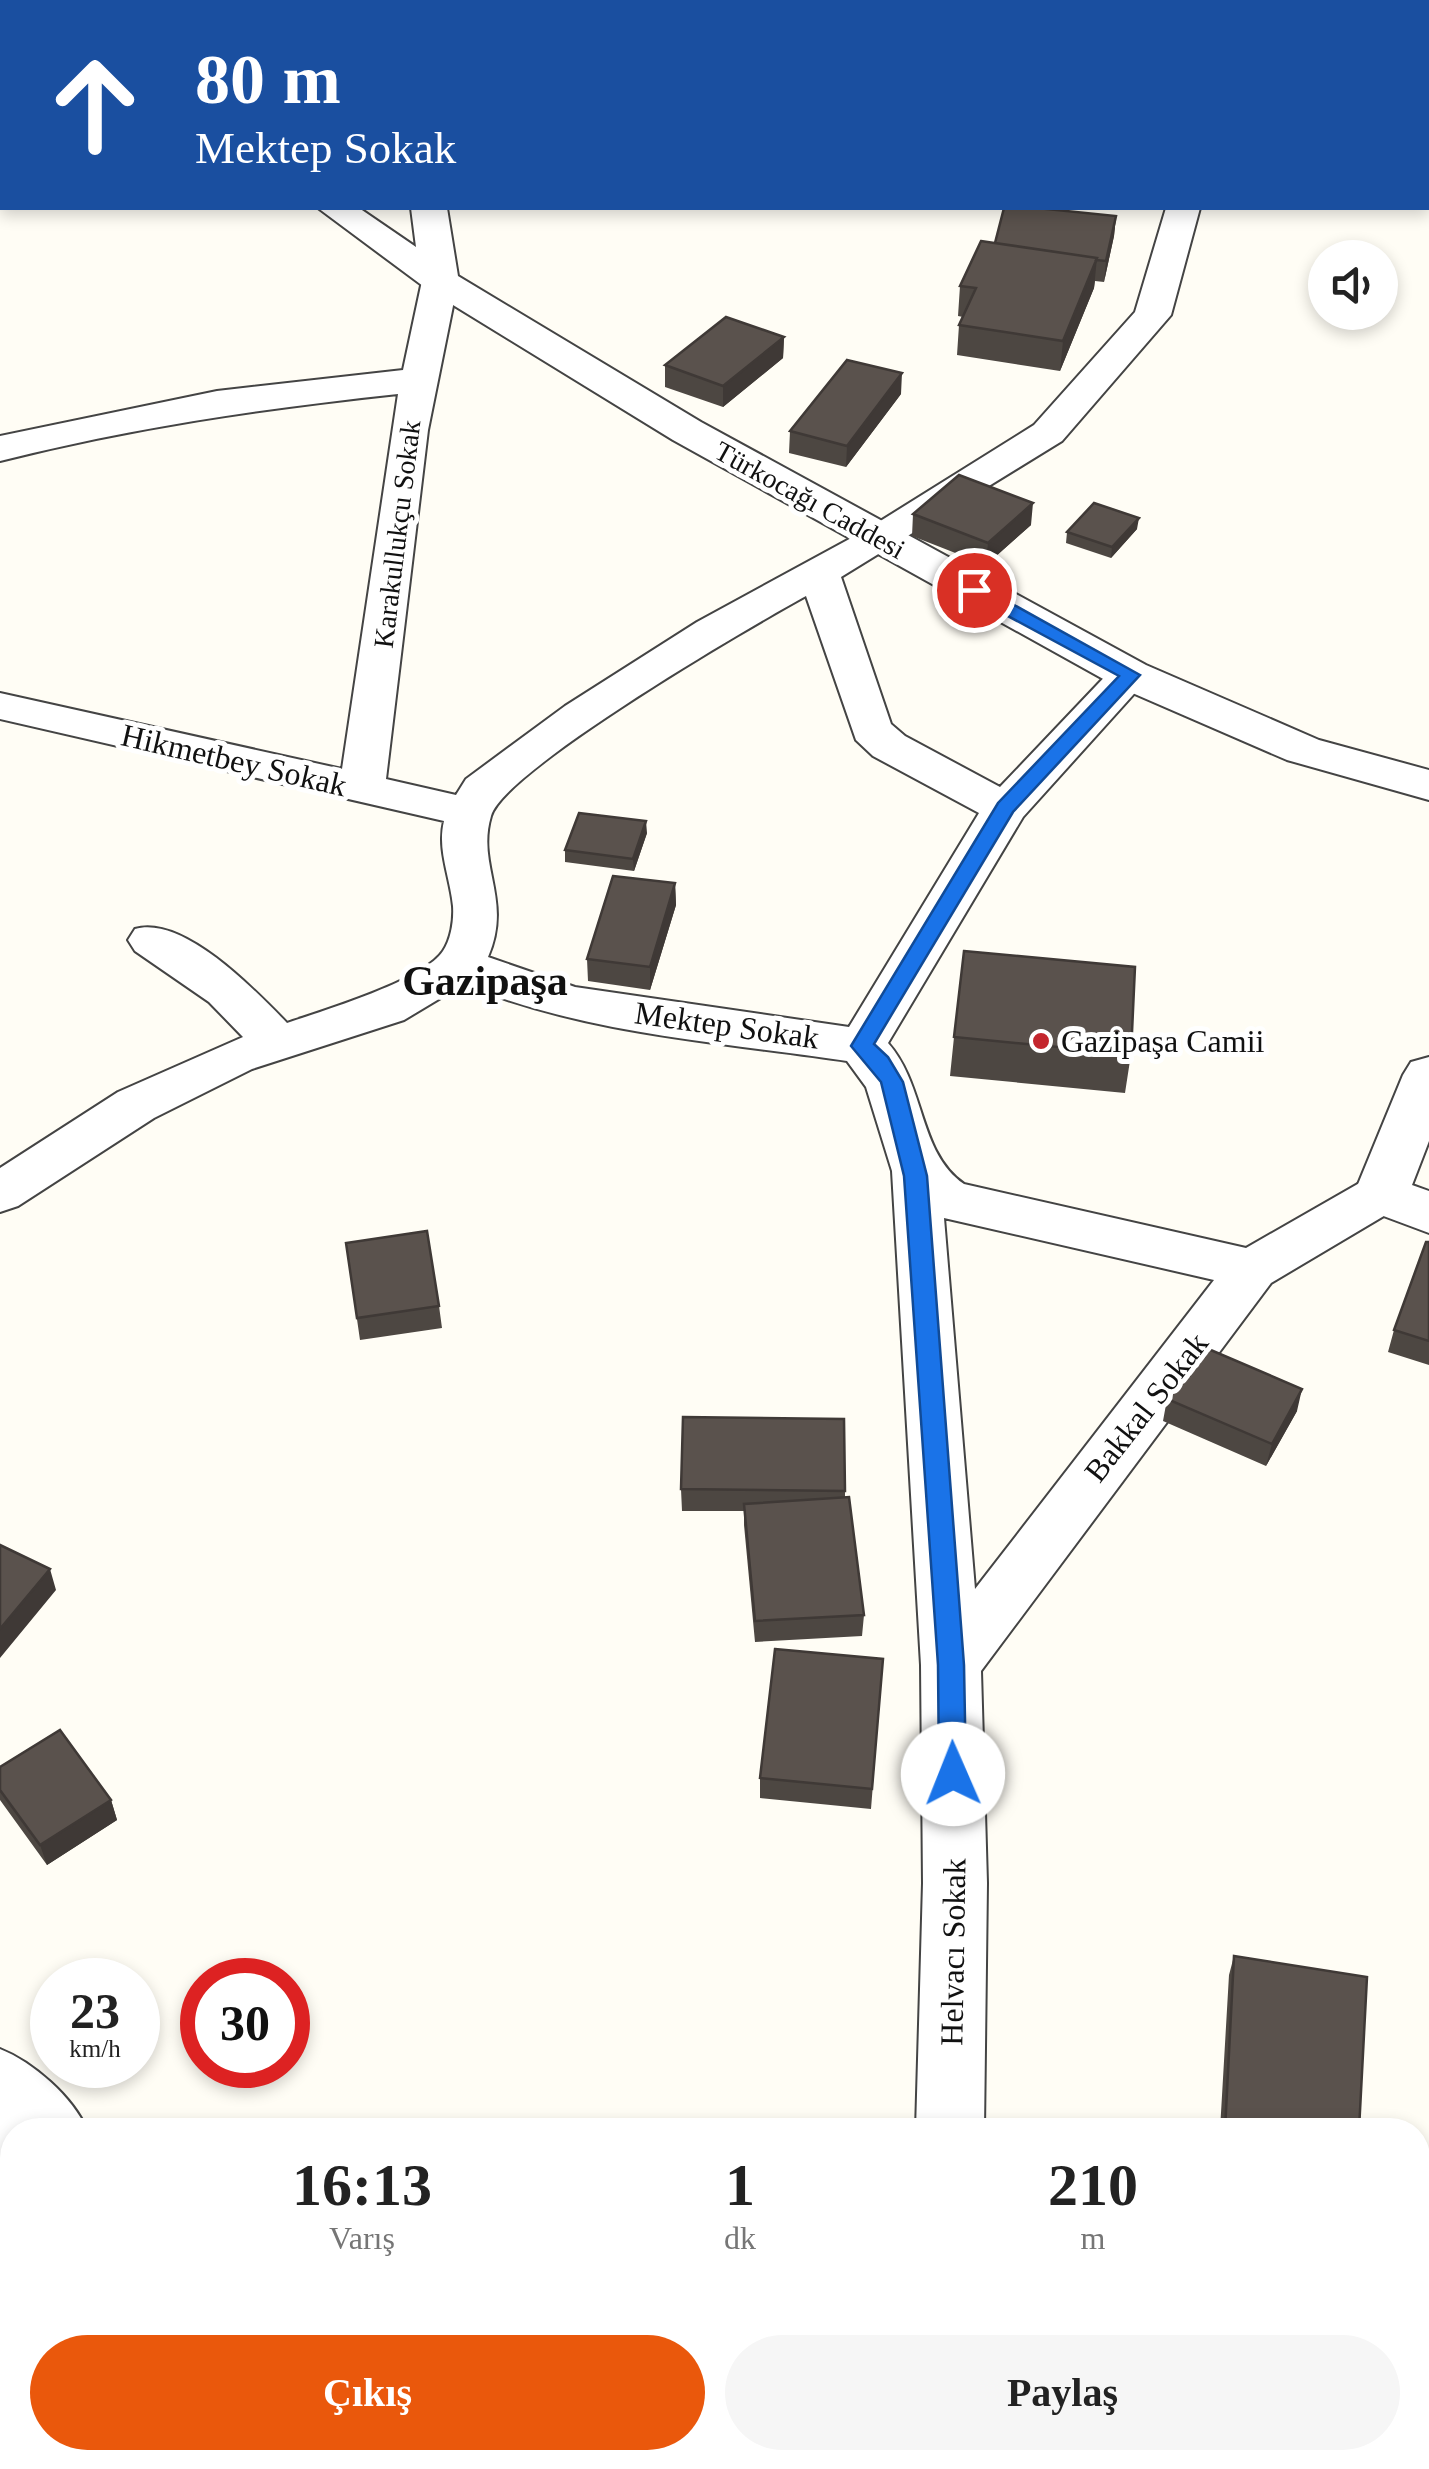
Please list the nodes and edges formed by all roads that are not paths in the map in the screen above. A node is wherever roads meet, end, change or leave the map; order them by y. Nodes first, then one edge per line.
1 (339, 210) edge
2 (429, 210) edge
3 (1181, 210) edge
4 (440, 281) junction
5 (418, 380) junction
6 (0, 449) edge
7 (880, 539) junction
8 (818, 570) junction
9 (1130, 675) junction
10 (0, 706) edge
11 (1429, 785) edge
12 (362, 789) junction
13 (1005, 808) junction
14 (469, 812) junction
15 (152, 940) dead end
16 (461, 964) junction
17 (277, 1042) junction
18 (862, 1046) junction
19 (1429, 1076) edge
20 (916, 1176) junction
21 (0, 1194) edge
22 (1405, 1203) edge
23 (1252, 1269) junction
24 (951, 1665) junction
25 (950, 2118) edge

1 - 4 street, Türkocağı Caddesi
2 - 4 street
3 - 7 street
4 - 5 street, Karakullukçu Sokak
4 - 7 street, Türkocağı Caddesi
5 - 6 street
5 - 12 street, Karakullukçu Sokak
7 - 8 street
7 - 9 street, Türkocağı Caddesi
8 - 13 street
8 - 14 street
9 - 11 street, Türkocağı Caddesi
9 - 13 street
10 - 12 street, Hikmetbey Sokak
12 - 14 street, Hikmetbey Sokak
13 - 18 street
14 - 16 street
15 - 17 street
16 - 17 street
16 - 18 street, Mektep Sokak
17 - 21 street
18 - 20 street, Mektep Sokak
19 - 22 street
20 - 23 street
20 - 24 street, Helvacı Sokak
22 - 23 street, Bakkal Sokak
23 - 24 street, Bakkal Sokak
24 - 25 street, Helvacı Sokak

